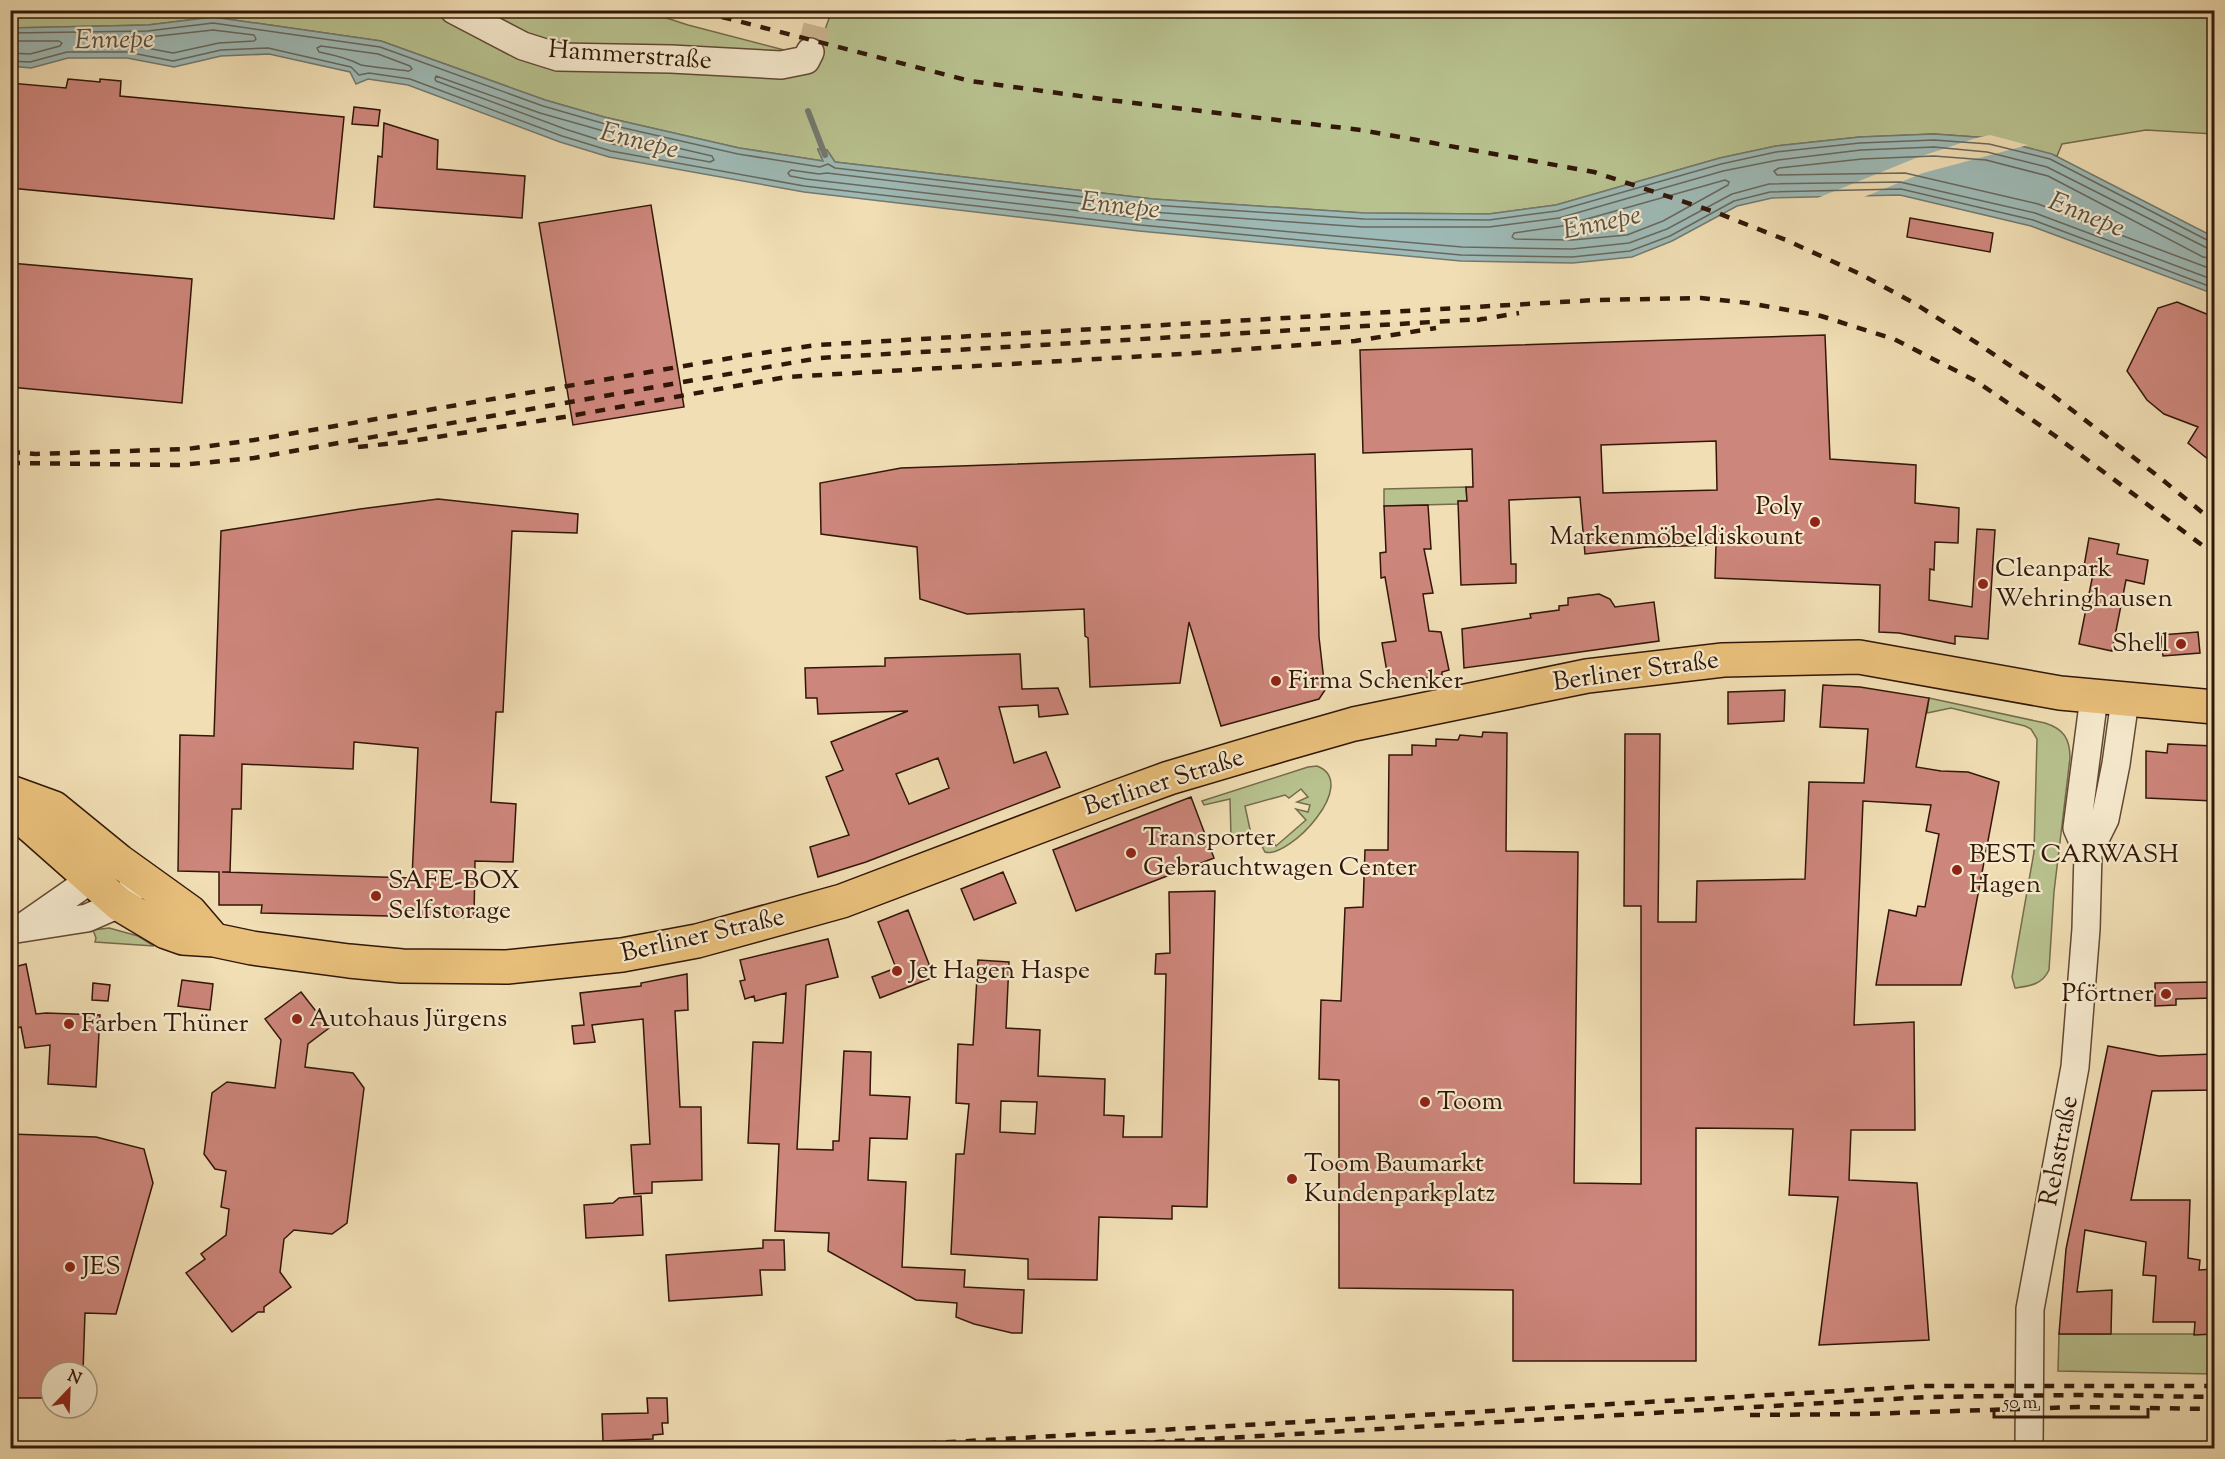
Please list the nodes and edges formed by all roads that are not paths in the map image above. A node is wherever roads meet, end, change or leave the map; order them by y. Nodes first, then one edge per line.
1 (454, 10) edge
2 (810, 52) dead end
3 (2109, 698) junction
4 (2214, 707) edge
5 (10, 792) edge
6 (10, 801) edge
7 (130, 869) junction
8 (90, 879) junction
9 (119, 904) junction
10 (16, 929) edge
11 (214, 940) junction
12 (2029, 1449) edge

1 - 2 street, Hammerstraße
3 - 4 main road, Berliner Straße
3 - 11 main road, Berliner Straße
3 - 12 street, Rehstraße
5 - 7 main road
6 - 8 main road, Berliner Straße
7 - 8 street
7 - 9 street
7 - 11 main road
8 - 9 main road, Berliner Straße
8 - 10 street
9 - 10 street
9 - 11 main road, Berliner Straße

